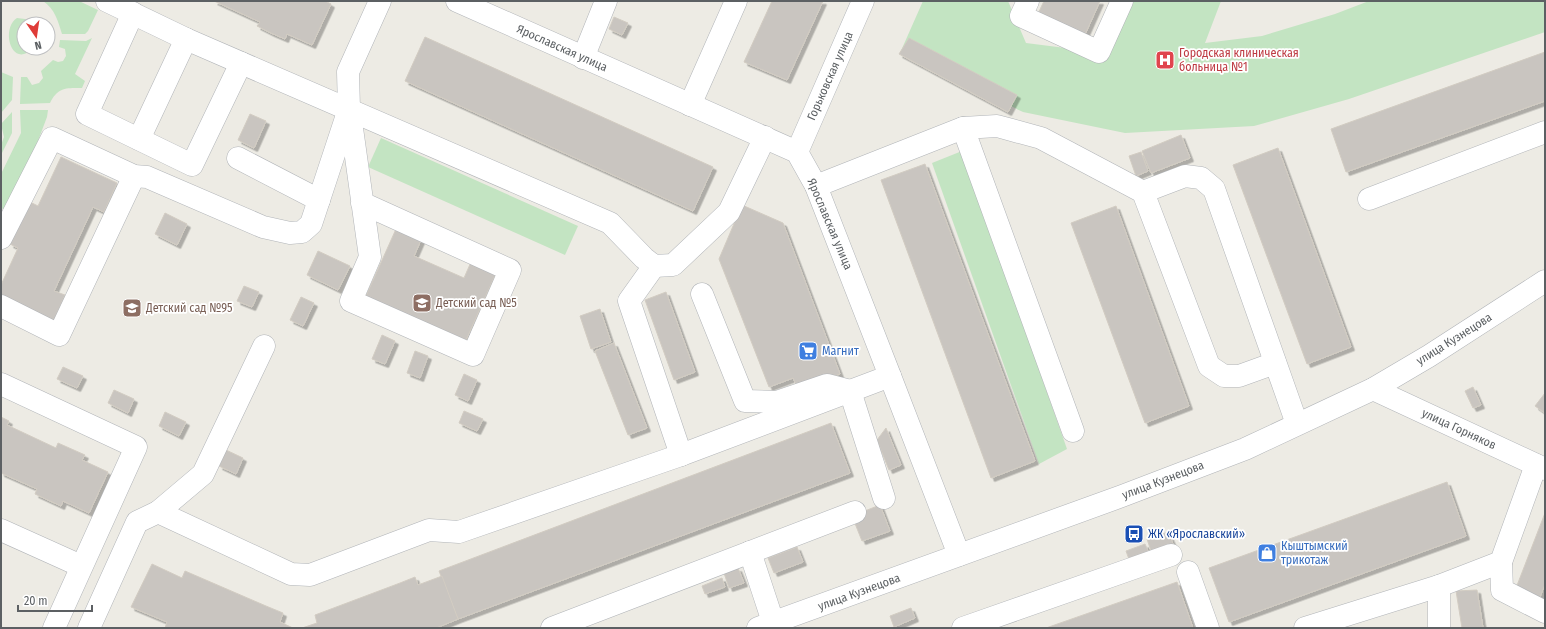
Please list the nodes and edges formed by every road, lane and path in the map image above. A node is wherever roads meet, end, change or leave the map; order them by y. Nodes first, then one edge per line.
1 (107, 1) edge
2 (380, 1) edge
3 (457, 1) edge
4 (606, 1) edge
5 (736, 1) edge
6 (863, 1) edge
7 (1028, 1) edge
8 (1122, 1) edge
9 (133, 13) junction
10 (186, 39) junction
11 (583, 58) junction
12 (241, 63) junction
13 (690, 105) junction
14 (349, 109) junction
15 (963, 128) junction
16 (1545, 132) edge
17 (765, 137) junction
18 (139, 139) junction
19 (797, 152) junction
20 (238, 158) dead end
21 (134, 176) junction
22 (816, 186) junction
23 (1143, 192) junction
24 (1369, 199) dead end
25 (319, 200) junction
26 (362, 203) junction
27 (1, 238) edge
28 (654, 266) junction
29 (1545, 281) edge
30 (702, 294) dead end
31 (1, 306) edge
32 (264, 346) dead end
33 (1275, 363) junction
34 (890, 376) junction
35 (1, 384) edge
36 (1373, 389) junction
37 (850, 391) junction
38 (1297, 424) junction
39 (1073, 431) dead end
40 (681, 455) junction
41 (1540, 467) edge
42 (884, 498) dead end
43 (158, 512) junction
44 (855, 512) dead end
45 (1, 530) edge
46 (750, 552) junction
47 (959, 555) junction
48 (1171, 555) dead end
49 (1501, 562) junction
50 (81, 566) junction
51 (1188, 572) dead end
52 (1439, 586) junction
53 (1545, 612) edge
54 (773, 625) edge
55 (54, 628) edge
56 (89, 628) edge
57 (552, 628) edge
58 (963, 628) edge
59 (1208, 628) edge
60 (1305, 628) edge
61 (1439, 628) edge

1 - 9 street
2 - 14 street
3 - 11 street, Ярославская улица
4 - 11 street
5 - 13 street
6 - 19 street, Горьковская улица
7 - 8 street
9 - 10 street
9 - 18 street
10 - 12 street
10 - 18 street
11 - 13 street, Ярославская улица
12 - 14 street
12 - 18 street
13 - 17 street, Ярославская улица
14 - 25 street
14 - 26 street
14 - 28 street
15 - 22 street
15 - 23 street
15 - 39 street
16 - 24 street
17 - 19 street, Ярославская улица
17 - 28 street
19 - 22 street, Ярославская улица
20 - 25 street
21 - 25 street
21 - 27 street
21 - 31 street
22 - 34 street, Ярославская улица
23 - 33 street
23 - 33 street
26 - 26 street
28 - 40 street
29 - 36 street, улица Кузнецова
30 - 37 street
32 - 43 street
33 - 38 street
34 - 37 street
34 - 47 street, Ярославская улица
35 - 50 street
36 - 38 street, улица Кузнецова
36 - 41 street, улица Горняков
37 - 40 street
37 - 42 street
38 - 47 street, улица Кузнецова
40 - 43 street
41 - 49 street
43 - 56 street
44 - 46 street
45 - 50 street
46 - 54 street
46 - 57 street
47 - 54 street, улица Кузнецова
48 - 58 street
49 - 52 street
49 - 53 street
50 - 55 street
51 - 59 street
52 - 60 street
52 - 61 street

